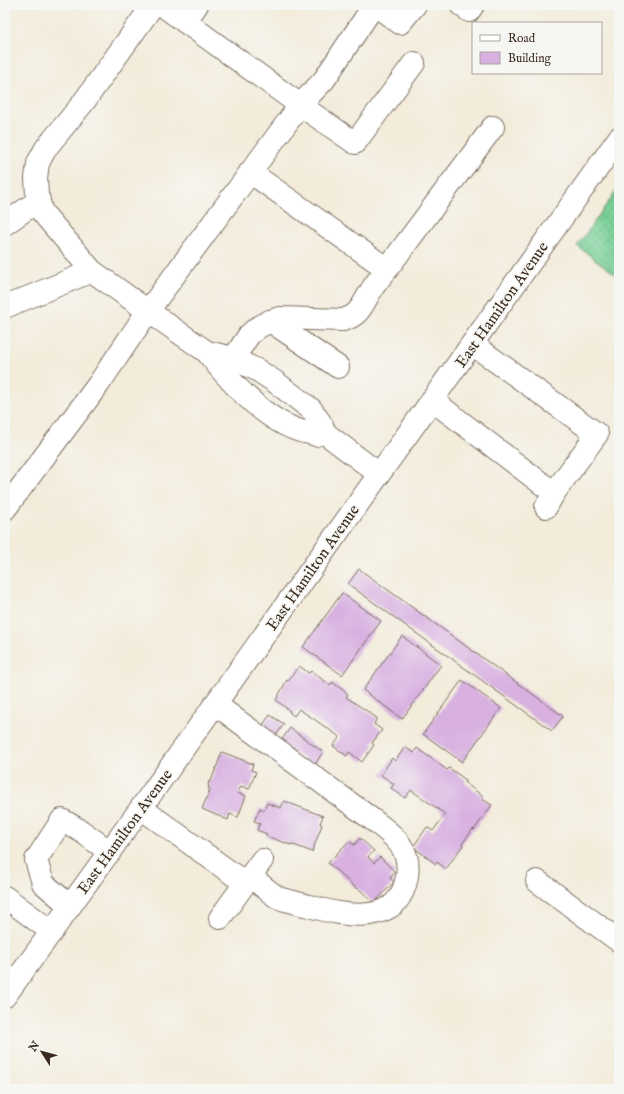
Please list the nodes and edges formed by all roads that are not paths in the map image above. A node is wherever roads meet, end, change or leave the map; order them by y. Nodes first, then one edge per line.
1 (153, 5) edge
2 (162, 5) edge
3 (375, 5) edge
4 (415, 5) edge
5 (461, 5) edge
6 (473, 5) edge
7 (191, 13) edge
8 (414, 63) dead end
9 (300, 105) junction
10 (493, 127) dead end
11 (619, 138) edge
12 (250, 172) junction
13 (38, 200) junction
14 (5, 224) edge
15 (387, 269) junction
16 (92, 271) junction
17 (5, 307) edge
18 (148, 311) junction
19 (270, 321) junction
20 (472, 344) junction
21 (207, 352) junction
22 (233, 359) junction
23 (338, 367) dead end
24 (432, 400) junction
25 (325, 433) junction
26 (379, 474) junction
27 (5, 509) edge
28 (215, 704) junction
29 (141, 808) junction
30 (110, 852) junction
31 (252, 873) junction
32 (537, 881) dead end
33 (5, 897) edge
34 (70, 906) junction
35 (220, 918) dead end
36 (52, 932) junction
37 (619, 941) edge
38 (5, 996) edge

1 - 13 street
2 - 7 street
3 - 4 street
3 - 9 street
5 - 6 street
7 - 9 street
8 - 9 street
9 - 12 street
10 - 15 street
11 - 20 street, East Hamilton Avenue
12 - 15 street
12 - 18 street
13 - 14 street
13 - 16 street
15 - 19 street
16 - 17 street
16 - 18 street
18 - 21 street
18 - 27 street
19 - 22 street
19 - 23 street
20 - 24 street, East Hamilton Avenue
20 - 24 street
21 - 22 street
21 - 25 street
22 - 25 street
24 - 26 street, East Hamilton Avenue
25 - 26 street
26 - 28 street, East Hamilton Avenue
28 - 29 street, East Hamilton Avenue
28 - 31 street
29 - 30 street, East Hamilton Avenue
29 - 31 street
30 - 34 street, East Hamilton Avenue
30 - 34 street
31 - 35 street
32 - 37 street
33 - 36 street
34 - 36 street, East Hamilton Avenue
36 - 38 street, East Hamilton Avenue

